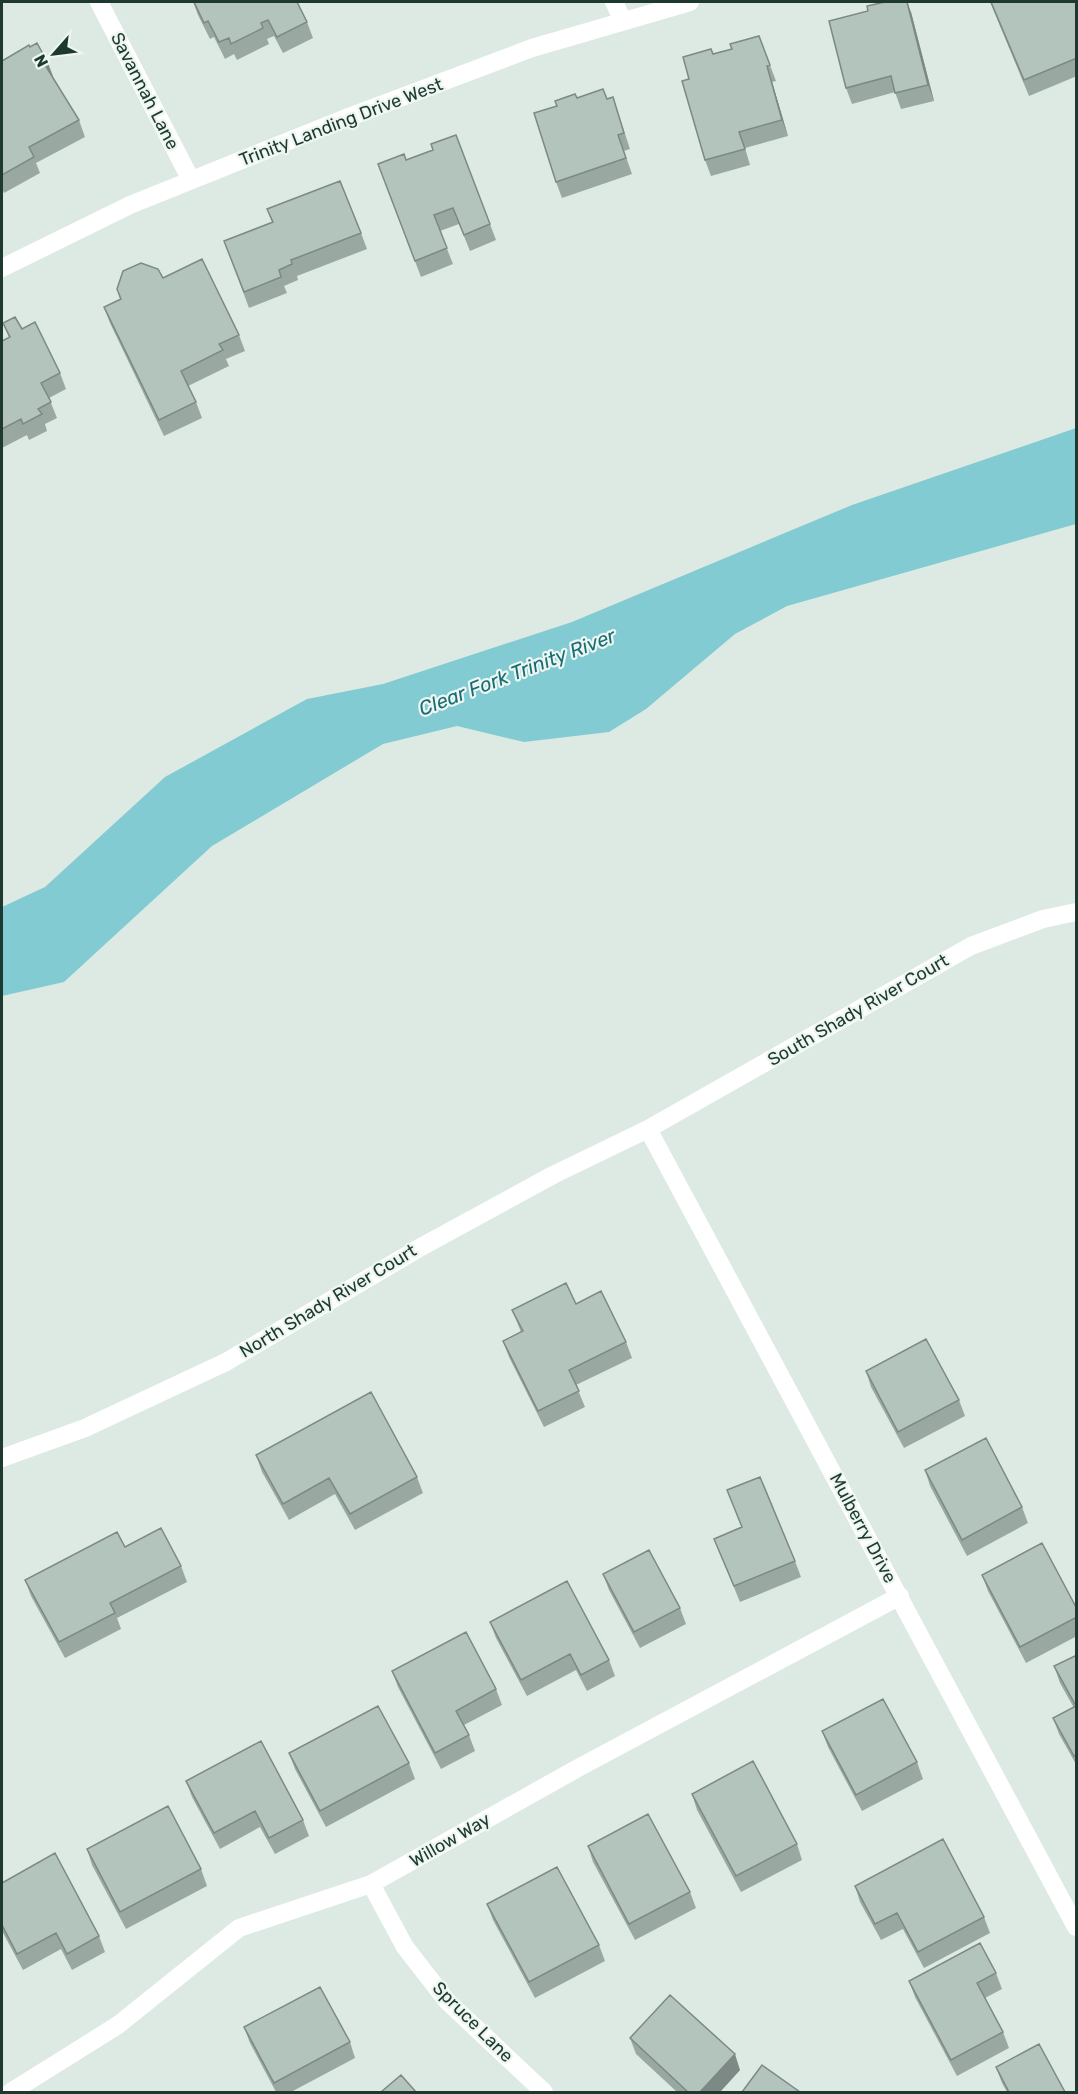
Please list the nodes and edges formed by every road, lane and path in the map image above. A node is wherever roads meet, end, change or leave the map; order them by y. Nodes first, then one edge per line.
1 (99, 2) edge
2 (614, 2) edge
3 (690, 2) edge
4 (622, 21) junction
5 (191, 180) junction
6 (2, 268) edge
7 (1077, 912) edge
8 (648, 1129) junction
9 (2, 1458) edge
10 (900, 1596) junction
11 (371, 1884) junction
12 (1077, 1927) edge
13 (11, 2092) edge
14 (544, 2092) edge

1 - 5 street, Savannah Lane
2 - 4 street
3 - 4 street, Trinity Landing Drive West
4 - 5 street, Trinity Landing Drive West
5 - 6 street, Trinity Landing Drive West
7 - 8 street, South Shady River Court
8 - 9 street, North Shady River Court
8 - 10 street, Mulberry Drive
10 - 11 street, Willow Way
10 - 12 street, Mulberry Drive
11 - 13 street, Willow Way
11 - 14 street, Spruce Lane

